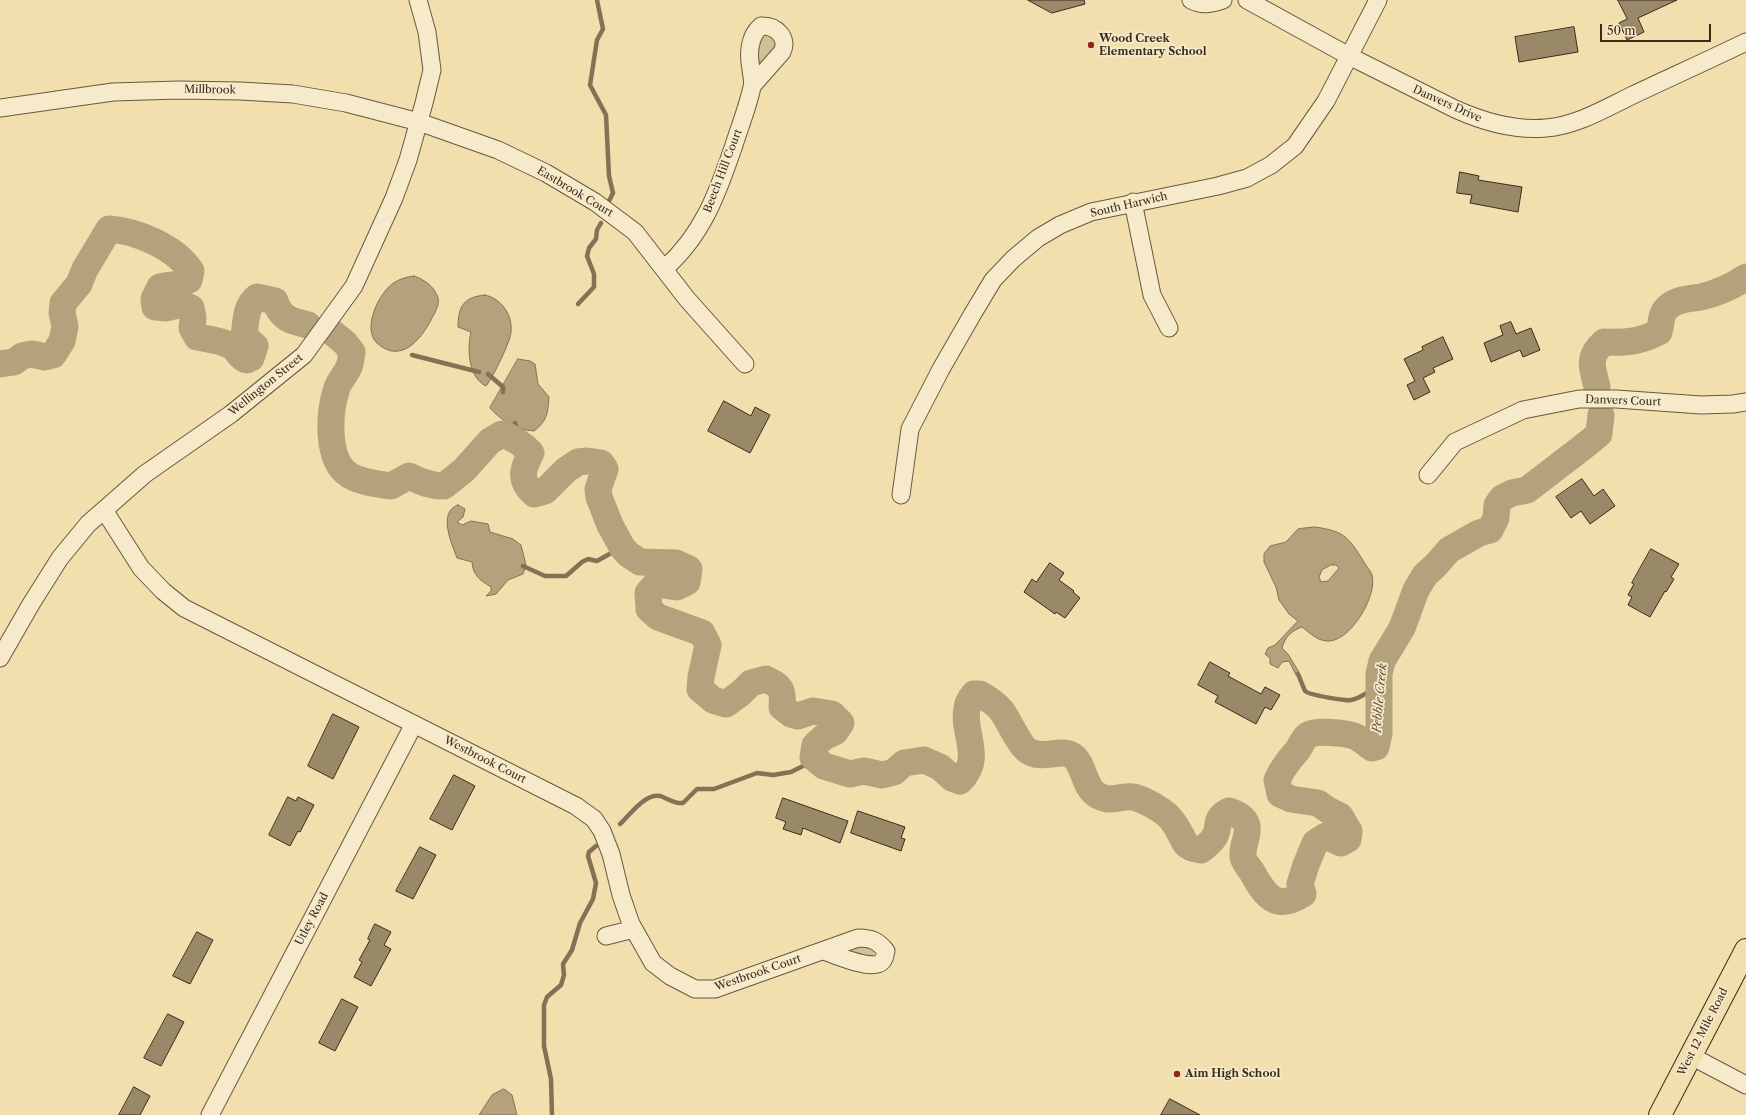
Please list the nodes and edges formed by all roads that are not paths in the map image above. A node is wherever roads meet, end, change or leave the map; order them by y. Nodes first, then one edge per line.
1 (418, 0) edge
2 (1191, 0) edge
3 (1223, 0) edge
4 (1247, 0) edge
5 (1378, 0) edge
6 (1746, 42) edge
7 (1349, 56) junction
8 (753, 85) dead end
9 (0, 108) edge
10 (419, 122) junction
11 (1133, 202) junction
12 (664, 269) junction
13 (1169, 328) dead end
14 (745, 364) dead end
15 (1746, 402) edge
16 (1428, 475) dead end
17 (901, 495) dead end
18 (104, 510) junction
19 (0, 658) edge
20 (414, 724) junction
21 (634, 929) junction
22 (606, 936) dead end
23 (1746, 950) edge
24 (823, 951) dead end
25 (1691, 1056) junction
26 (1746, 1085) edge
27 (210, 1115) edge
28 (1660, 1115) edge

1 - 10 street, Wellington Street
2 - 3 street
4 - 7 street, Danvers Drive
5 - 7 street, South Harwich
6 - 7 street, Danvers Drive
7 - 11 street, South Harwich
8 - 12 street, Beech Hill Court
9 - 10 street, Millbrook
10 - 12 street, Eastbrook Court
10 - 18 street, Wellington Street
11 - 13 street
11 - 17 street, South Harwich
12 - 14 street, Eastbrook Court
15 - 16 street, Danvers Court
18 - 19 street, Wellington Street
18 - 20 street, Westbrook Court
20 - 21 street, Westbrook Court
20 - 27 street, Utley Road
21 - 22 street
21 - 24 street, Westbrook Court
23 - 25 main road, West 12 Mile Road
25 - 26 street
25 - 28 main road, West 12 Mile Road

